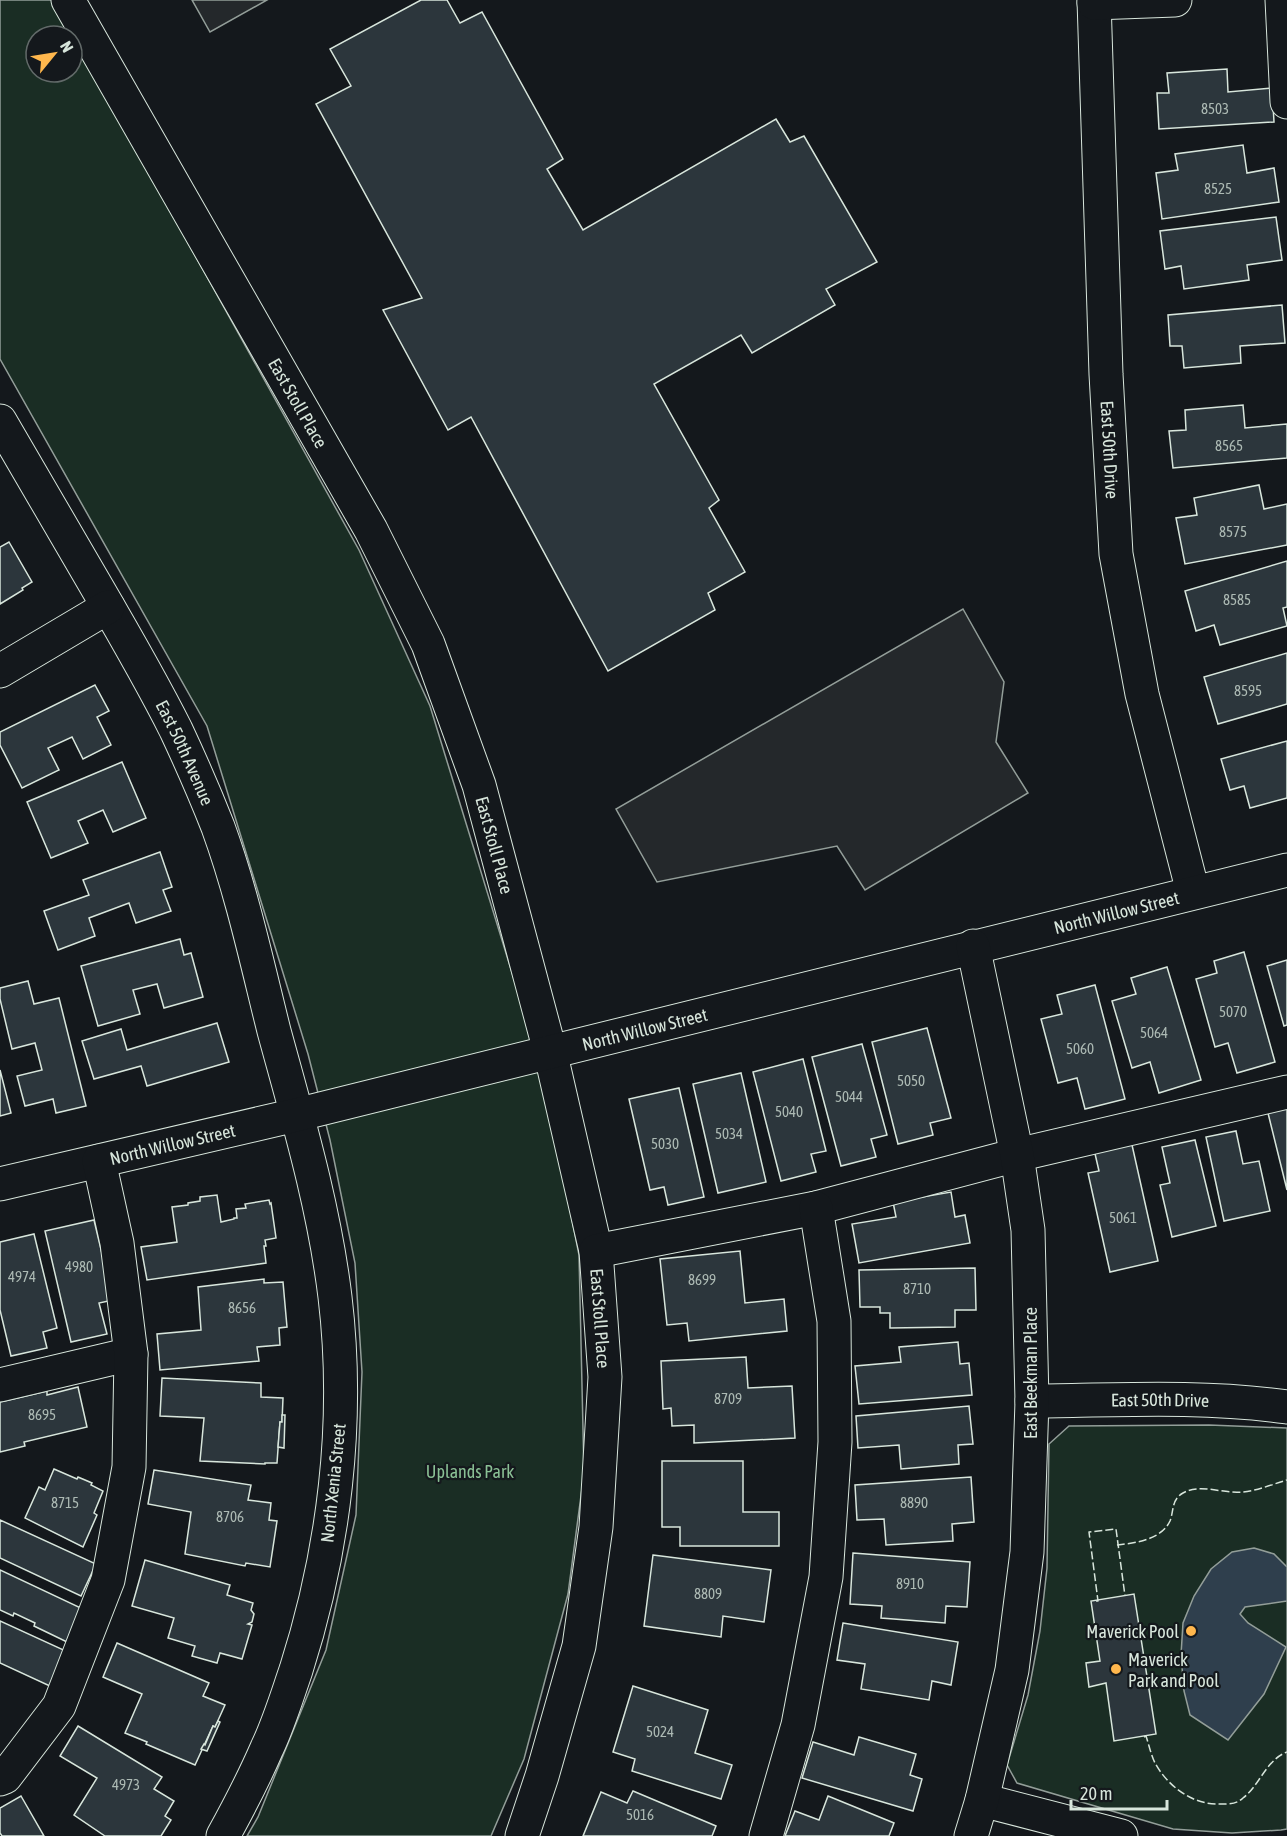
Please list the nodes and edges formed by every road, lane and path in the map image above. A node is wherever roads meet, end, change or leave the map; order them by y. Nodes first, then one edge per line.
1 (68, 0) edge
2 (1175, 0) edge
3 (1282, 0) edge
4 (1094, 2) edge
5 (1287, 102) edge
6 (0, 421) edge
7 (108, 607) junction
8 (0, 671) edge
9 (1287, 870) edge
10 (1194, 892) junction
11 (973, 946) junction
12 (550, 1051) junction
13 (1287, 1092) edge
14 (296, 1114) junction
15 (1017, 1155) junction
16 (99, 1161) junction
17 (0, 1184) edge
18 (816, 1208) junction
19 (596, 1251) junction
20 (131, 1354) junction
21 (0, 1385) edge
22 (1032, 1401) junction
23 (1287, 1407) edge
24 (0, 1779) edge
25 (982, 1800) junction
26 (223, 1836) edge
27 (522, 1836) edge
28 (766, 1836) edge
29 (971, 1836) edge
30 (1121, 1836) edge

1 - 12 street, East Stoll Place
2 - 4 street
3 - 5 street
4 - 10 street, East 50th Drive
6 - 7 street, East 50th Avenue
7 - 8 street
7 - 14 street, East 50th Avenue
9 - 10 street, North Willow Street
10 - 11 street, North Willow Street
11 - 12 street, North Willow Street
11 - 15 street, East Beekman Place
12 - 14 street, North Willow Street
12 - 19 street, East Stoll Place
13 - 15 street
14 - 16 street, North Willow Street
14 - 26 street, North Xenia Street
15 - 18 street
15 - 22 street, East Beekman Place
16 - 17 street, North Willow Street
16 - 20 street
18 - 19 street
18 - 28 street
19 - 27 street, East Stoll Place
20 - 21 street
20 - 24 street
22 - 23 street, East 50th Drive
22 - 25 street, East Beekman Place
25 - 29 street, East Beekman Place
25 - 30 street

